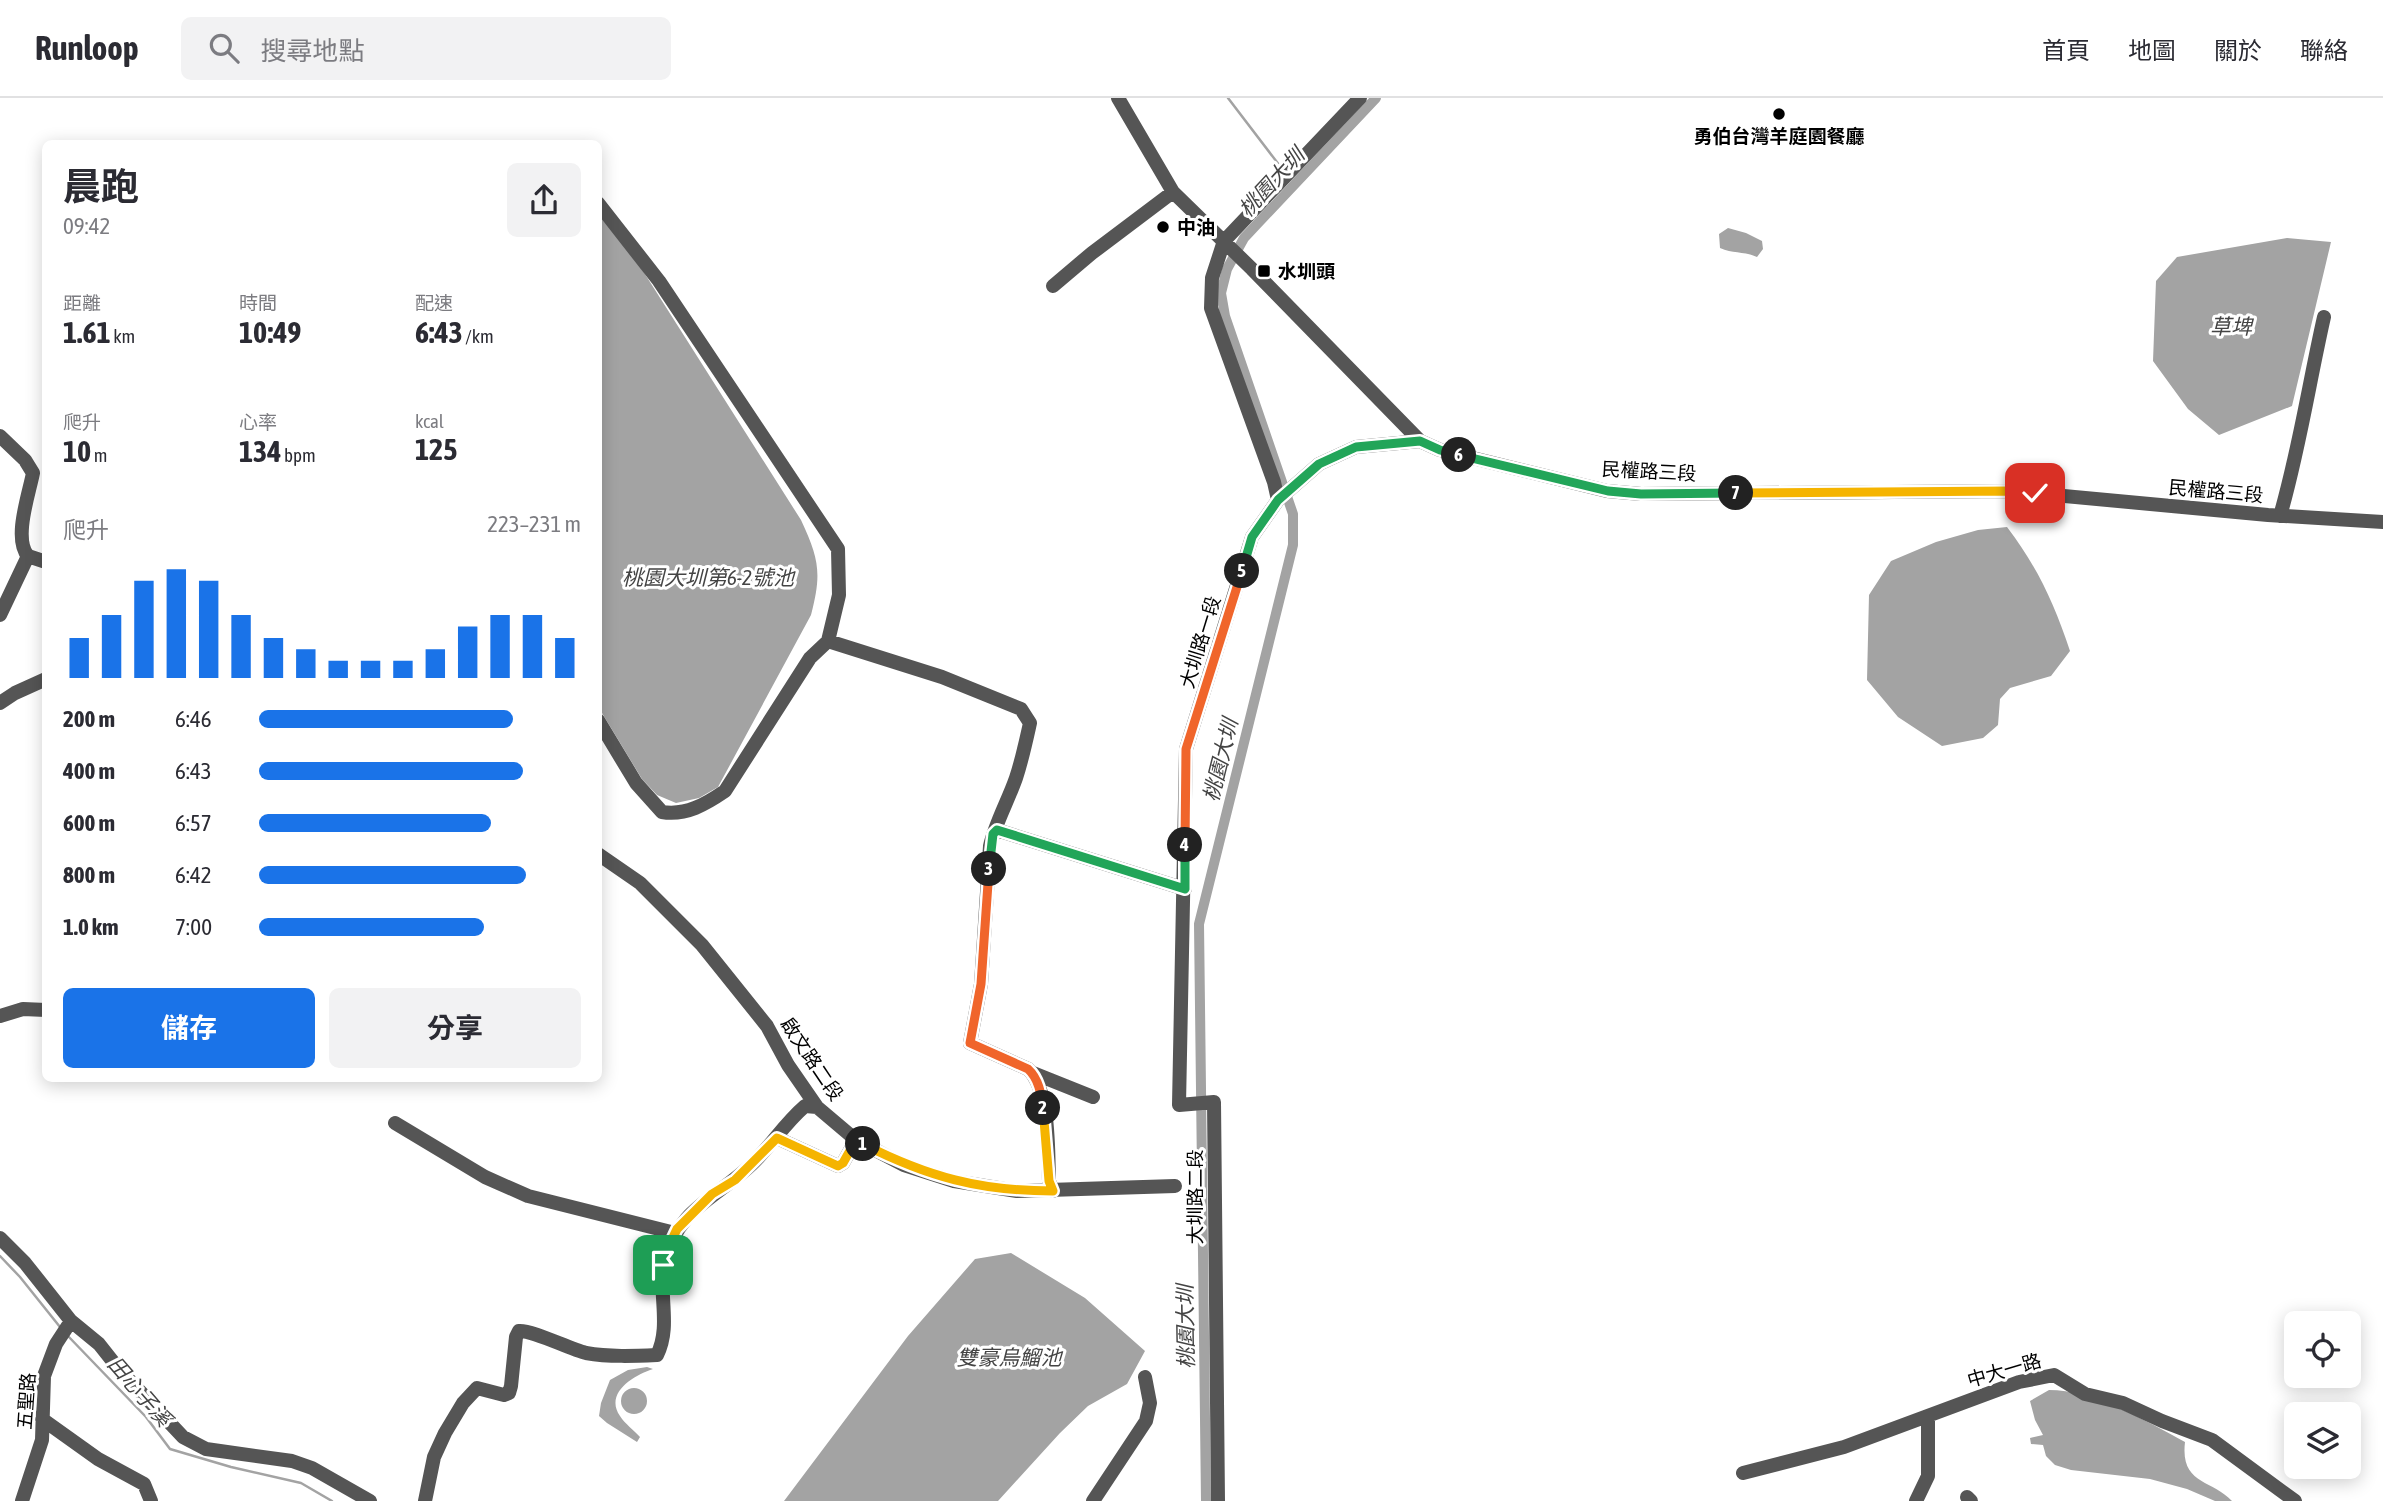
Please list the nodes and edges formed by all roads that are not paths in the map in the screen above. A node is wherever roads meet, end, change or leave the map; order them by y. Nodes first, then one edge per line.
1 (1118, 98) edge
2 (1360, 98) edge
3 (1173, 192) junction
4 (602, 209) edge
5 (1224, 242) junction
6 (1053, 286) dead end
7 (2324, 317) dead end
8 (0, 436) edge
9 (1420, 441) junction
10 (1284, 495) junction
11 (2280, 516) junction
12 (2383, 522) edge
13 (28, 556) junction
14 (42, 561) edge
15 (0, 615) edge
16 (828, 641) junction
17 (42, 681) edge
18 (0, 703) edge
19 (602, 727) edge
20 (997, 830) junction
21 (602, 857) edge
22 (1185, 889) junction
23 (42, 1010) edge
24 (0, 1016) edge
25 (1033, 1073) junction
26 (1093, 1097) dead end
27 (1214, 1102) joint
28 (817, 1107) junction
29 (395, 1122) dead end
30 (777, 1138) junction
31 (856, 1140) junction
32 (1175, 1186) dead end
33 (1053, 1191) junction
34 (675, 1233) junction
35 (0, 1238) edge
36 (71, 1321) junction
37 (1145, 1377) dead end
38 (1928, 1417) junction
39 (42, 1419) junction
40 (1744, 1473) dead end
41 (22, 1501) edge
42 (151, 1501) edge
43 (370, 1501) edge
44 (425, 1501) edge
45 (1093, 1501) edge
46 (1218, 1501) edge
47 (1916, 1501) edge
48 (2295, 1501) edge

1 - 3 street, 民權路三段
2 - 5 street
3 - 5 street, 民權路三段
3 - 6 street
4 - 16 street
5 - 9 street, 民權路三段
5 - 10 street
7 - 11 street
8 - 13 street
9 - 10 street, 大圳路一段
9 - 11 street, 民權路三段
10 - 22 street, 大圳路一段
11 - 12 street, 民權路三段
13 - 14 street
13 - 15 street
16 - 19 street
16 - 20 street
17 - 18 street
20 - 22 street
20 - 25 street
21 - 28 street, 啟文路二段
22 - 27 street, 大圳路一段
23 - 24 street
25 - 26 street
25 - 33 street
27 - 46 street, 大圳路二段
28 - 30 street
28 - 31 street, 啟文路二段
29 - 34 street
30 - 31 street
30 - 34 street
31 - 33 street, 啟文路二段
32 - 33 street, 啟文路二段
34 - 44 street
35 - 36 street
36 - 39 street, 五聖路
36 - 43 street
37 - 45 street
38 - 40 street, 中大一路
38 - 47 street
38 - 48 street, 中大一路
39 - 41 street, 五聖路
39 - 42 street

